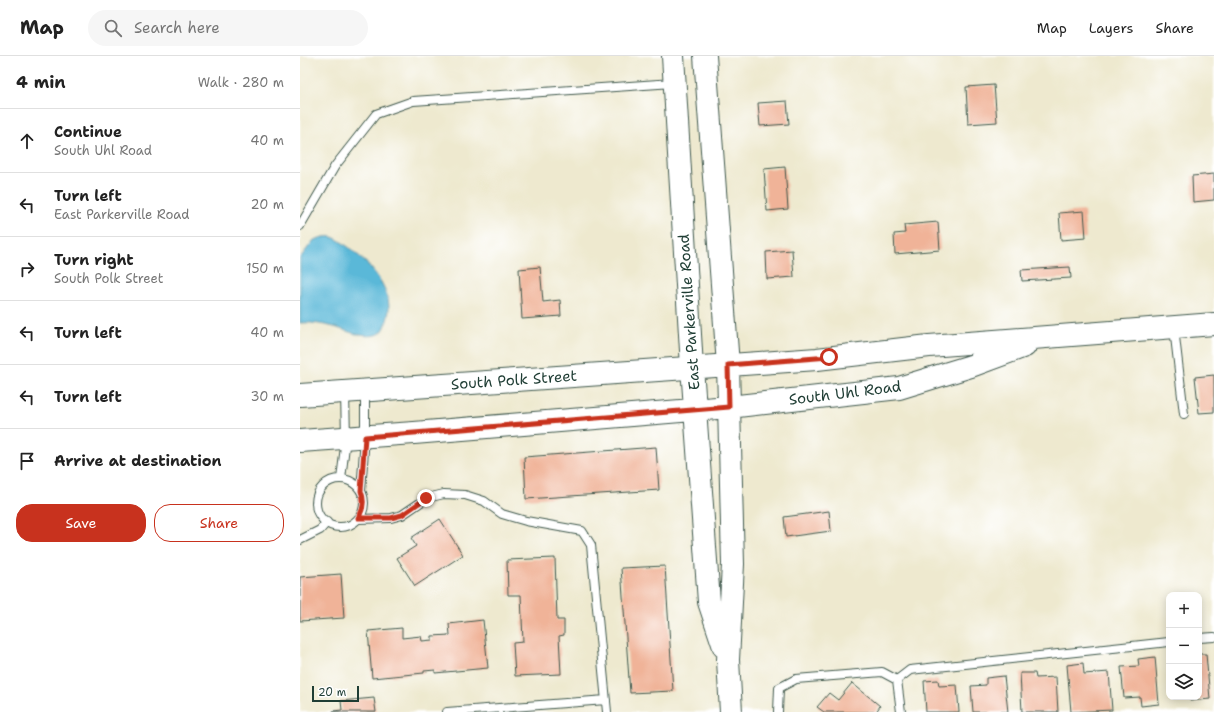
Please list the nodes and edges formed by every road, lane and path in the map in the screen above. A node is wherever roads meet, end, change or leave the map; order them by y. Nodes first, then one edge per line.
1 (673, 56) edge
2 (705, 56) edge
3 (675, 83) junction
4 (300, 226) edge
5 (1214, 324) edge
6 (1174, 327) junction
7 (1048, 337) junction
8 (728, 365) junction
9 (692, 367) junction
10 (355, 391) junction
11 (300, 395) edge
12 (729, 407) junction
13 (695, 410) junction
14 (1184, 414) dead end
15 (356, 437) junction
16 (300, 441) edge
17 (341, 479) junction
18 (361, 491) junction
19 (358, 518) junction
20 (327, 522) junction
21 (300, 540) edge
22 (1214, 637) edge
23 (1202, 638) edge
24 (1166, 642) edge
25 (728, 660) junction
26 (897, 680) junction
27 (606, 700) junction
28 (447, 712) edge
29 (607, 712) edge
30 (731, 712) edge
31 (778, 712) edge
32 (901, 712) edge

1 - 3 main road, East Parkerville Road
2 - 8 main road, East Parkerville Road
3 - 4 lane
3 - 9 main road, East Parkerville Road
5 - 6 main road, South Uhl Road
6 - 7 main road, South Uhl Road
6 - 14 lane
7 - 8 main road, South Uhl Road
7 - 12 main road, South Uhl Road
8 - 9 main road, South Polk Street
8 - 12 main road, East Parkerville Road
9 - 10 main road, South Polk Street
9 - 13 main road, East Parkerville Road
10 - 11 main road, South Polk Street
10 - 15 lane
10 - 15 lane
12 - 13 main road
12 - 25 main road, East Parkerville Road
13 - 15 main road
13 - 25 main road, East Parkerville Road
15 - 16 main road
15 - 17 lane
15 - 18 lane
17 - 18 lane
17 - 20 lane
18 - 19 lane
19 - 20 lane
19 - 27 lane
20 - 21 lane
22 - 23 lane
24 - 26 lane
25 - 30 main road, East Parkerville Road
26 - 31 lane
26 - 32 lane
27 - 28 lane
27 - 29 lane

